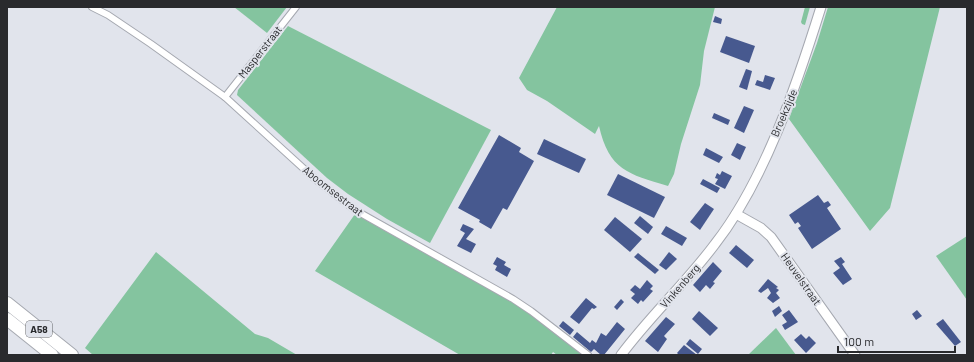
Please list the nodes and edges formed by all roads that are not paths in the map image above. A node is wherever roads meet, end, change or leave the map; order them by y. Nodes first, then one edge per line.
1 (92, 7) edge
2 (296, 7) edge
3 (821, 7) edge
4 (225, 97) junction
5 (736, 214) junction
6 (7, 303) edge
7 (7, 319) edge
8 (52, 355) edge
9 (72, 355) edge
10 (588, 355) edge
11 (621, 355) edge
12 (855, 355) edge

1 - 4 street, Aboomsestraat
2 - 4 street, Masperstraat
3 - 5 street, Broekzijde
4 - 10 street, Aboomsestraat
5 - 11 street, Vinkenberg
5 - 12 street, Heuvelstraat
6 - 9 highway, A58
7 - 8 highway, A58

